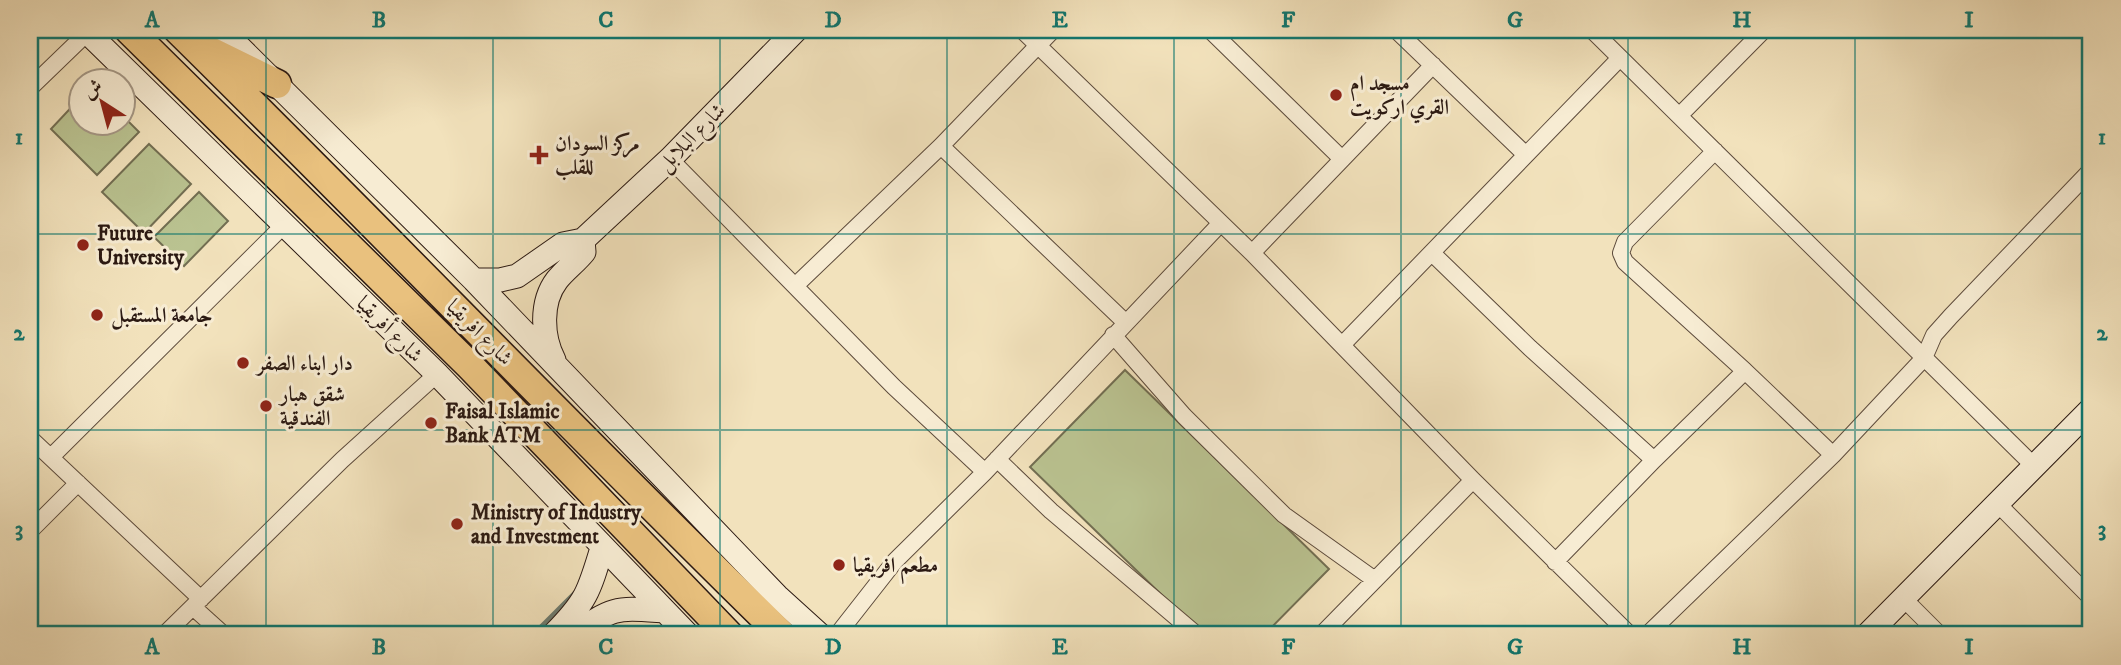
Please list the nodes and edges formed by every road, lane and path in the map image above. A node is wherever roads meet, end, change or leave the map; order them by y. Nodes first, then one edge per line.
1 (129, 30) edge
2 (222, 30) edge
3 (796, 30) edge
4 (1022, 30) edge
5 (1053, 30) edge
6 (1396, 30) edge
7 (1592, 30) edge
8 (1764, 30) edge
9 (87, 31) edge
10 (1217, 32) edge
11 (182, 34) edge
12 (1038, 45) junction
13 (1620, 58) junction
14 (1433, 65) junction
15 (276, 85) junction
16 (30, 88) edge
17 (1680, 116) junction
18 (941, 146) junction
19 (1715, 151) junction
20 (1526, 155) junction
21 (670, 159) junction
22 (1342, 159) junction
23 (2091, 170) edge
24 (1220, 223) junction
25 (284, 225) junction
26 (583, 240) junction
27 (1252, 253) junction
28 (1432, 253) junction
29 (474, 280) junction
30 (795, 285) junction
31 (1125, 322) junction
32 (1113, 335) junction
33 (1342, 345) junction
34 (1924, 358) junction
35 (557, 366) junction
36 (1745, 371) junction
37 (436, 374) junction
38 (2091, 409) edge
39 (30, 438) edge
40 (1833, 455) junction
41 (51, 457) junction
42 (997, 459) junction
43 (1654, 460) junction
44 (2034, 466) junction
45 (985, 472) junction
46 (1473, 480) junction
47 (78, 482) junction
48 (1997, 503) junction
49 (30, 531) edge
50 (602, 548) junction
51 (1555, 562) junction
52 (1376, 580) junction
53 (2091, 598) edge
54 (1904, 599) junction
55 (197, 603) junction
56 (665, 611) junction
57 (1324, 634) edge
58 (164, 635) edge
59 (224, 635) edge
60 (553, 635) edge
61 (574, 635) edge
62 (688, 635) edge
63 (729, 635) edge
64 (782, 635) edge
65 (820, 635) edge
66 (838, 635) edge
67 (1197, 635) edge
68 (1630, 635) edge
69 (1647, 635) edge
70 (1867, 635) edge
71 (1940, 635) edge

1 - 63 highway, شارع افريقيا
2 - 15 street
3 - 21 street, شارع البلابل
4 - 12 street
5 - 12 street
6 - 14 street
7 - 13 street
8 - 17 street
9 - 16 street
9 - 25 street, شارع أفريقيا
10 - 22 street
11 - 15 highway
11 - 64 highway, شارع افريقيا
12 - 18 street
12 - 24 street
13 - 17 street
13 - 20 street
14 - 20 street
14 - 22 street
15 - 29 street
17 - 19 street
18 - 30 street
18 - 31 street
19 - 34 street
19 - 36 street
20 - 28 street
21 - 26 street, شارع البلابل
21 - 30 street
22 - 27 street
23 - 34 street
24 - 27 street
24 - 31 street
25 - 37 street, شارع أفريقيا
25 - 41 street
26 - 29 street, شارع البلابل
26 - 35 street, شارع البلابل
27 - 33 street
28 - 33 street
28 - 43 street
29 - 35 street
30 - 45 street
31 - 32 street
32 - 42 street
32 - 52 street
33 - 46 street
34 - 40 street
34 - 44 street
35 - 65 street
36 - 40 street
36 - 43 street
37 - 50 street, شارع أفريقيا
37 - 55 street
38 - 44 street
39 - 41 street
40 - 69 street
41 - 47 street
42 - 45 street
42 - 67 street
43 - 51 street
44 - 48 street
45 - 66 street
46 - 51 street
46 - 52 street
47 - 49 street
47 - 55 street
48 - 53 street
48 - 54 street
50 - 56 street, شارع أفريقيا
50 - 60 street
51 - 68 street
52 - 57 street
54 - 70 street
54 - 71 street
55 - 58 street
55 - 59 street
56 - 61 street
56 - 62 street, شارع أفريقيا

